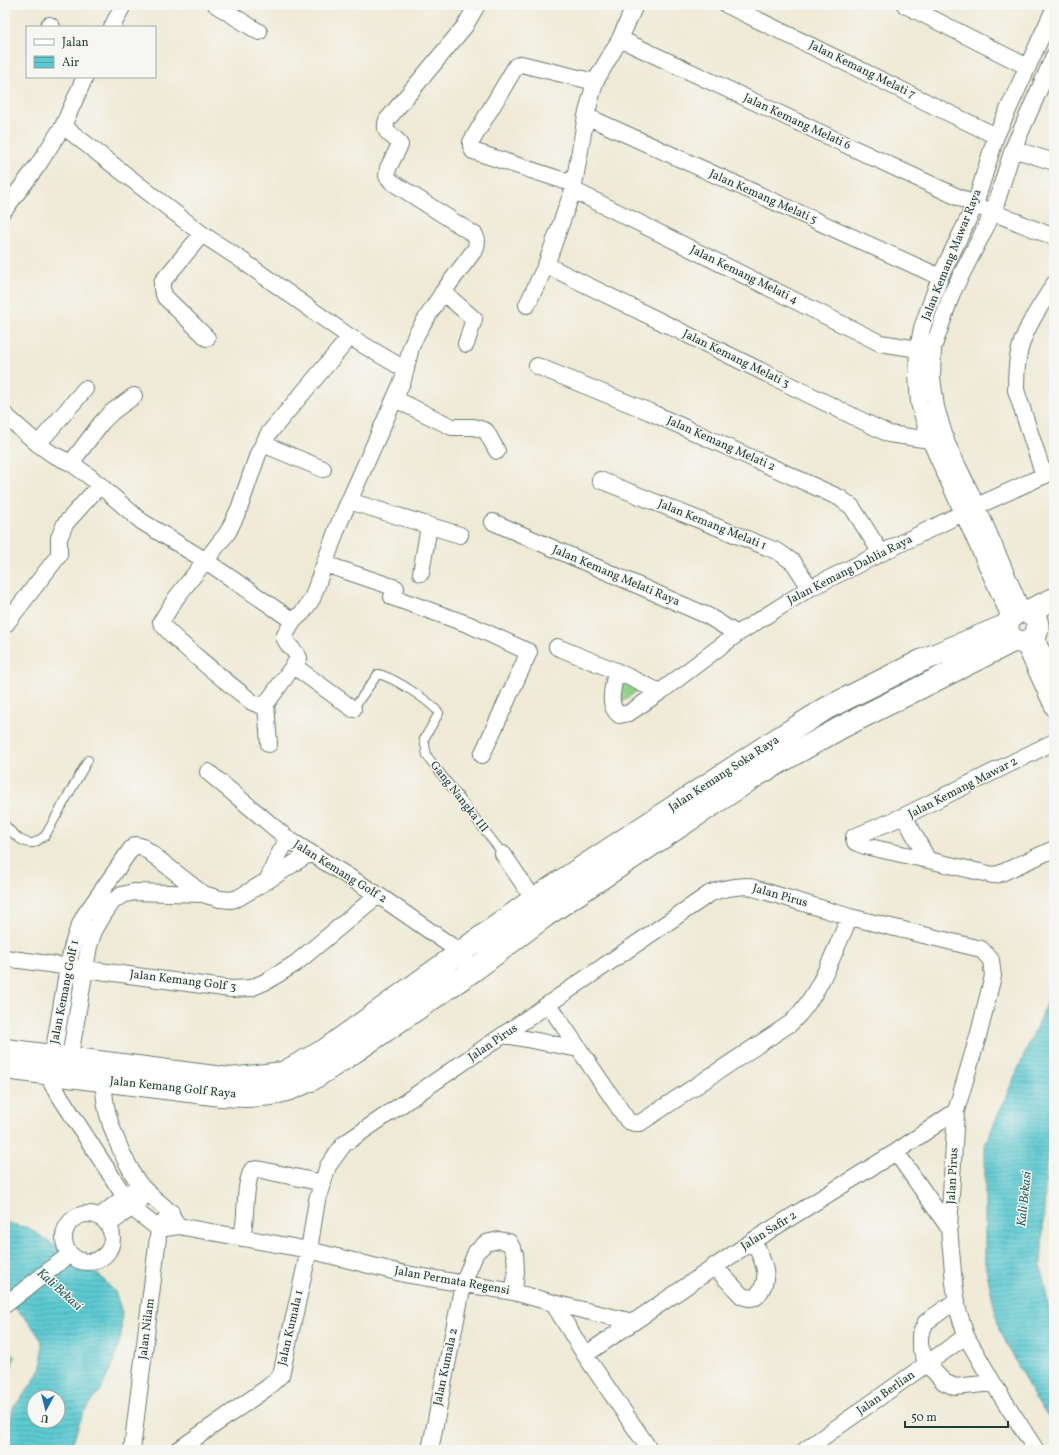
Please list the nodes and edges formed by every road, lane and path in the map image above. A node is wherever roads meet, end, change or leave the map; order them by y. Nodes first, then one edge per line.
1 (123, 5) edge
2 (216, 5) edge
3 (477, 5) edge
4 (635, 5) edge
5 (727, 5) edge
6 (905, 5) edge
7 (1054, 9) edge
8 (112, 26) edge
9 (258, 32) dead end
10 (620, 39) junction
11 (1054, 56) edge
12 (1028, 67) junction
13 (85, 78) edge
14 (1050, 79) edge
15 (595, 82) junction
16 (586, 116) junction
17 (63, 126) junction
18 (996, 136) junction
19 (1013, 149) junction
20 (1054, 162) edge
21 (573, 187) junction
22 (975, 205) junction
23 (5, 209) edge
24 (993, 213) junction
25 (202, 234) junction
26 (1054, 237) edge
27 (546, 265) junction
28 (940, 277) junction
29 (1054, 284) edge
30 (443, 292) junction
31 (527, 305) dead end
32 (350, 337) junction
33 (207, 338) dead end
34 (466, 344) dead end
35 (918, 349) junction
36 (537, 366) dead end
37 (406, 370) junction
38 (85, 389) dead end
39 (134, 396) dead end
40 (395, 399) junction
41 (5, 415) edge
42 (930, 440) junction
43 (38, 444) junction
44 (263, 444) junction
45 (497, 451) dead end
46 (72, 464) junction
47 (323, 469) dead end
48 (1049, 474) edge
49 (600, 480) dead end
50 (100, 486) junction
51 (349, 501) junction
52 (970, 510) junction
53 (492, 522) dead end
54 (429, 526) junction
55 (460, 535) dead end
56 (881, 553) junction
57 (206, 561) junction
58 (325, 564) junction
59 (421, 573) dead end
60 (810, 588) junction
61 (1054, 600) edge
62 (293, 621) junction
63 (5, 625) edge
64 (1026, 626) edge
65 (737, 634) junction
66 (557, 647) dead end
67 (294, 666) junction
68 (616, 671) junction
69 (1054, 675) edge
70 (660, 692) junction
71 (266, 704) junction
72 (353, 709) joint
73 (1054, 709) edge
74 (1054, 742) edge
75 (269, 744) dead end
76 (482, 755) dead end
77 (88, 760) dead end
78 (208, 772) dead end
79 (904, 816) junction
80 (5, 825) edge
81 (288, 840) junction
82 (1054, 849) edge
83 (310, 853) junction
84 (503, 854) joint
85 (928, 860) junction
86 (267, 881) junction
87 (108, 883) junction
88 (203, 894) junction
89 (378, 894) junction
90 (122, 895) junction
91 (540, 908) junction
92 (850, 917) junction
93 (459, 953) junction
94 (5, 958) edge
95 (68, 967) junction
96 (84, 969) junction
97 (474, 970) junction
98 (549, 1005) junction
99 (505, 1035) junction
100 (579, 1049) junction
101 (5, 1050) edge
102 (60, 1066) junction
103 (5, 1068) edge
104 (104, 1072) junction
105 (178, 1081) junction
106 (956, 1112) junction
107 (896, 1152) junction
108 (323, 1183) junction
109 (145, 1190) junction
110 (128, 1202) junction
111 (170, 1212) junction
112 (103, 1221) junction
113 (178, 1226) junction
114 (159, 1228) junction
115 (949, 1228) junction
116 (242, 1238) junction
117 (754, 1240) junction
118 (309, 1250) junction
119 (65, 1258) junction
120 (714, 1266) junction
121 (463, 1284) junction
122 (514, 1292) junction
123 (957, 1300) junction
124 (553, 1304) junction
125 (5, 1305) edge
126 (633, 1322) junction
127 (966, 1336) junction
128 (585, 1355) junction
129 (927, 1364) junction
130 (994, 1383) junction
131 (132, 1450) edge
132 (178, 1450) edge
133 (430, 1450) edge
134 (650, 1450) edge
135 (805, 1450) edge
136 (1036, 1450) edge

1 - 8 street
2 - 9 street
3 - 30 street
4 - 10 street
5 - 18 street, Jalan Kemang Melati 7
6 - 12 street
7 - 12 street, Jalan Kemang Mawar Raya
10 - 15 street
10 - 22 street, Jalan Kemang Melati 6
11 - 14 street, Jalan Kemang Mawar Raya
12 - 18 street, Jalan Kemang Mawar Raya
13 - 17 street
14 - 19 street, Jalan Kemang Mawar Raya
15 - 16 street
15 - 21 street, Jalan Kemang Melati 4
16 - 21 street
16 - 28 street, Jalan Kemang Melati 5
17 - 23 street
17 - 25 street
18 - 22 street, Jalan Kemang Mawar Raya
19 - 20 street
19 - 24 street, Jalan Kemang Mawar Raya
21 - 27 street
21 - 35 street, Jalan Kemang Melati 4
22 - 24 street, Jalan Kemang Melati 6
22 - 28 street, Jalan Kemang Mawar Raya
24 - 26 street, Jalan Kemang Melati 6
24 - 52 street, Jalan Kemang Mawar Raya
25 - 32 street
25 - 33 street
27 - 31 street
27 - 42 street, Jalan Kemang Melati 3
28 - 35 street, Jalan Kemang Mawar Raya
29 - 48 street
30 - 34 street
30 - 37 street
32 - 37 street
32 - 44 street
35 - 42 street, Jalan Kemang Mawar Raya
36 - 56 street, Jalan Kemang Melati 2
37 - 40 street
38 - 43 street
39 - 46 street
40 - 45 street
40 - 51 street
41 - 43 street
42 - 52 street, Jalan Kemang Mawar Raya
43 - 46 street
44 - 47 street
44 - 57 street
46 - 50 street
48 - 52 street, Jalan Kemang Dahlia Raya
49 - 60 street, Jalan Kemang Melati 1
50 - 57 street
50 - 63 street
51 - 54 street
51 - 58 street
52 - 56 street, Jalan Kemang Dahlia Raya
52 - 64 street, Jalan Kemang Mawar Raya
53 - 65 street, Jalan Kemang Melati Raya
54 - 55 street
54 - 59 street
56 - 60 street, Jalan Kemang Dahlia Raya
57 - 62 street
57 - 71 street
58 - 62 street
58 - 76 street
60 - 65 street, Jalan Kemang Dahlia Raya
61 - 64 street, Jalan Kemang Soka Raya
62 - 67 street
64 - 69 street, Jalan Kemang Mawar Raya
64 - 73 street, Jalan Kemang Mawar Raya
64 - 91 street, Jalan Kemang Soka Raya
65 - 70 street, Jalan Kemang Dahlia Raya
66 - 68 street
67 - 71 street
67 - 72 street, Gang Nangka III
68 - 70 street
68 - 70 street, Jalan Kemang Dahlia Raya
71 - 75 street
72 - 84 lane, Gang Nangka III
74 - 79 street, Jalan Kemang Mawar 2
77 - 80 lane
78 - 81 street, Jalan Kemang Golf 2
79 - 85 street, Jalan Kemang Mawar 2
79 - 85 street
81 - 83 street, Jalan Kemang Golf 2
81 - 86 street
82 - 85 street
83 - 86 street, Jalan Kemang Golf 1
83 - 89 street, Jalan Kemang Golf 2
84 - 91 street
86 - 88 street, Jalan Kemang Golf 1
87 - 88 street, Jalan Kemang Golf 1
87 - 90 street
87 - 95 street, Jalan Kemang Golf 1
88 - 90 street, Jalan Kemang Golf 1
89 - 93 street, Jalan Kemang Golf 2
89 - 96 street, Jalan Kemang Golf 3
90 - 96 street, Jalan Kemang Golf 1
91 - 93 street, Jalan Kemang Soka Raya
91 - 97 street, Jalan Kemang Soka Raya
92 - 98 street, Jalan Pirus
92 - 100 street
92 - 106 street, Jalan Pirus
93 - 97 street, Jalan Kemang Golf 2
93 - 105 street, Jalan Kemang Golf Raya
94 - 95 street, Jalan Kemang Golf 3
95 - 96 street, Jalan Kemang Golf 3
95 - 102 street, Jalan Kemang Golf 1
96 - 102 street, Jalan Kemang Golf 1
97 - 105 street, Jalan Kemang Golf Raya
98 - 99 street, Jalan Pirus
98 - 100 street
99 - 100 street
99 - 108 street, Jalan Pirus
101 - 102 street, Jalan Kemang Golf Raya
102 - 103 street, Jalan Kemang Golf Raya
102 - 104 street, Jalan Kemang Golf Raya
102 - 110 street
104 - 105 street, Jalan Kemang Golf Raya
104 - 109 street
106 - 107 street, Jalan Safir 2
106 - 115 street, Jalan Pirus
107 - 115 street
107 - 117 street, Jalan Safir 2
108 - 116 street
108 - 118 street, Jalan Pirus
109 - 110 street
109 - 111 street
110 - 112 street
110 - 114 street
111 - 113 street
111 - 114 street, Jalan Nilam
112 - 119 street
112 - 119 street
113 - 114 street, Jalan Permata Regensi
113 - 116 street, Jalan Permata Regensi
114 - 131 street, Jalan Nilam
115 - 123 street, Jalan Pirus
116 - 118 street, Jalan Permata Regensi
117 - 120 street, Jalan Safir 2
117 - 120 street
118 - 121 street, Jalan Permata Regensi
118 - 132 street, Jalan Kumala 1
119 - 125 street
120 - 126 street, Jalan Safir 2
121 - 122 street, Jalan Permata Regensi
121 - 122 street, Jalan Kumala 2
121 - 133 street, Jalan Kumala 2
122 - 124 street, Jalan Permata Regensi
123 - 127 street, Jalan Pirus
123 - 129 street
124 - 126 street, Jalan Permata Regensi
124 - 128 street
126 - 128 street, Jalan Safir 2
127 - 129 street, Jalan Berlian
127 - 130 street, Jalan Pirus
128 - 134 street
129 - 130 street
129 - 135 street, Jalan Berlian
130 - 136 street, Jalan Pirus

